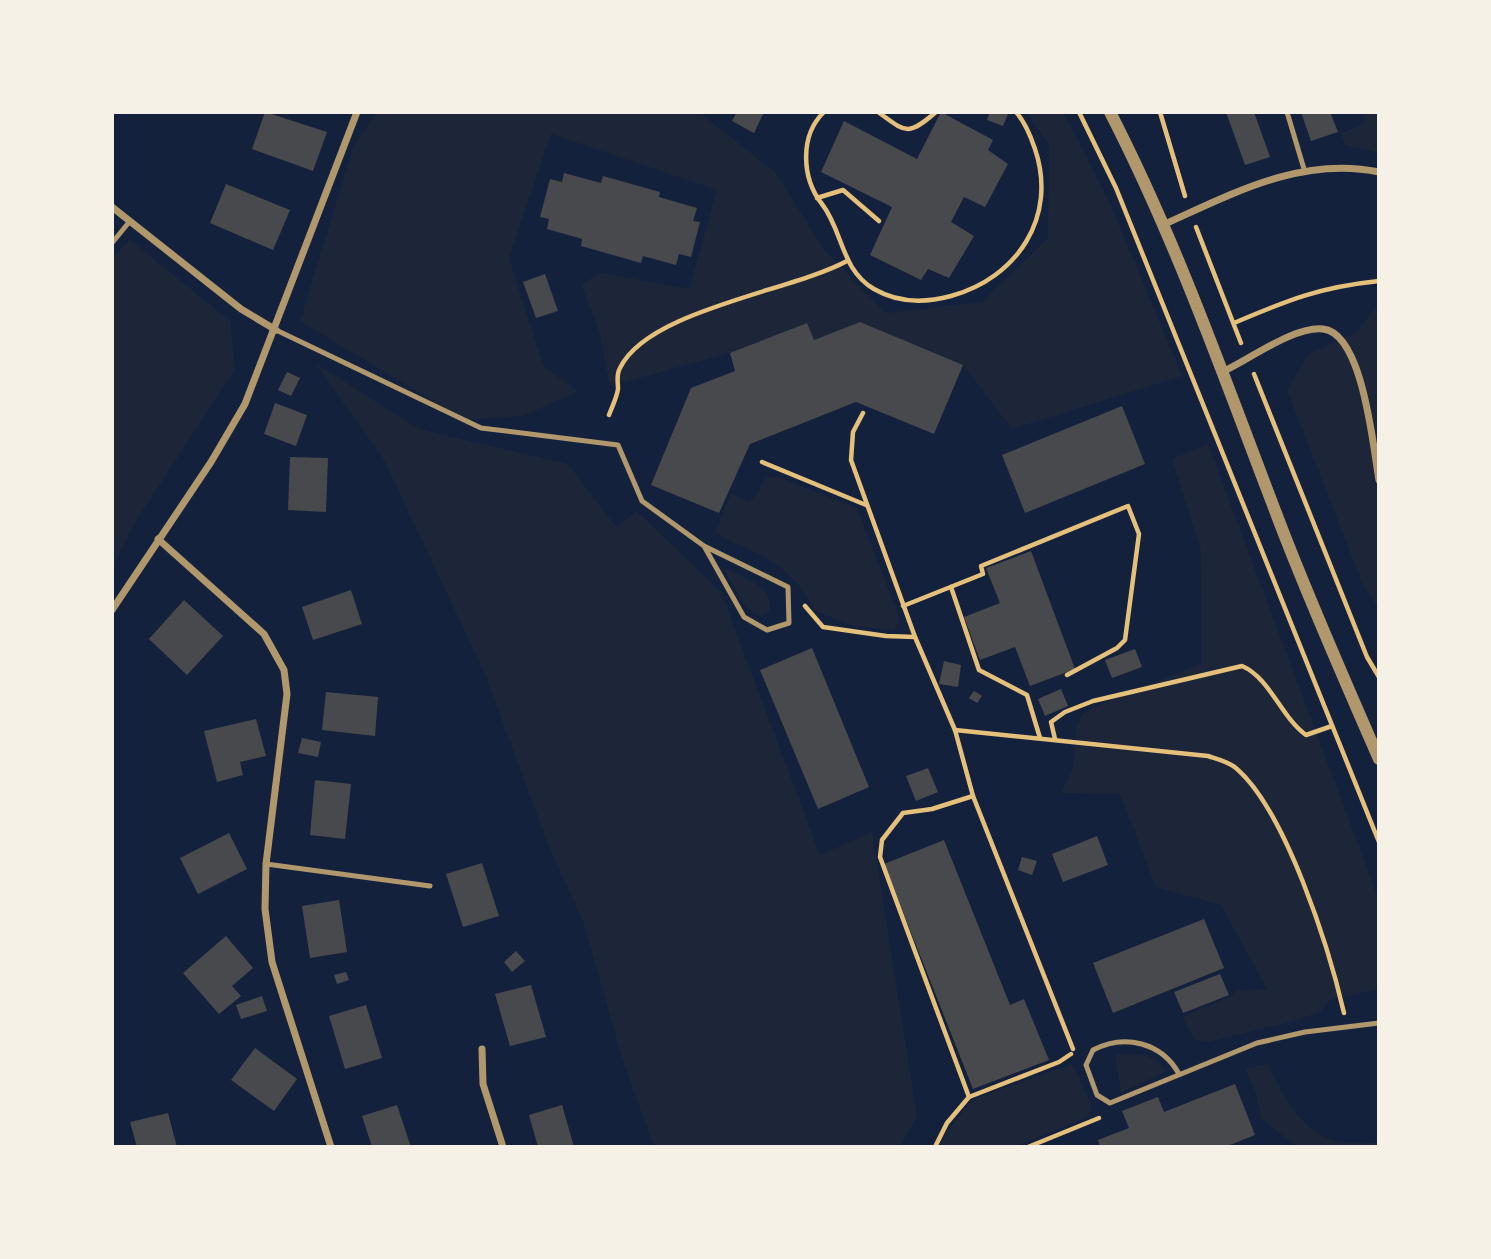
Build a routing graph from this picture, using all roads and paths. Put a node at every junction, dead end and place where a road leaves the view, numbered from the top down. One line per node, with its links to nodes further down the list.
1 (357, 112): 22 (street)
2 (824, 112): 12 (path)
3 (878, 112): 4 (path)
4 (936, 112)
5 (1016, 112): 19 (path)
6 (1079, 112): 39 (path)
7 (1110, 112): 17 (street)
8 (1160, 112): 14 (path)
9 (1287, 112): 10 (lane)
10 (1304, 169): 11 (street); 14 (street)
11 (1379, 172)
12 (817, 198): 16 (path); 19 (path)
13 (112, 207): 15 (street)
14 (1191, 212): 17 (street); 21 (path)
15 (130, 221): 18 (lane); 22 (street)
16 (879, 221)
17 (1165, 224): 24 (street)
18 (112, 243)
19 (847, 261): 26 (path)
20 (1379, 281): 21 (path)
21 (1234, 323): 23 (path)
22 (276, 330): 30 (street); 31 (lane)
23 (1248, 360): 24 (street); 28 (street); 38 (path)
24 (1224, 371): 43 (street)
25 (863, 413): 29 (path)
26 (609, 415)
27 (762, 462): 29 (path)
28 (1379, 480)
29 (867, 505): 34 (path)
30 (158, 539): 35 (street); 46 (street)
31 (705, 546): 32 (lane); 32 (lane)
32 (788, 587): 36 (path)
33 (951, 587): 34 (path); 37 (path); 41 (path)
34 (904, 606): 36 (path)
35 (112, 610)
36 (915, 637): 40 (path)
37 (1067, 675)
38 (1379, 677)
39 (1332, 726): 42 (path); 45 (path)
40 (955, 730): 41 (path); 44 (path)
41 (1040, 738): 42 (path)
42 (1055, 739): 49 (path)
43 (1379, 759)
44 (972, 796): 51 (path); 54 (path)
45 (1379, 842)
46 (266, 864): 47 (lane); 56 (street)
47 (430, 886)
48 (1379, 1023): 49 (lane)
49 (1347, 1025): 53 (lane)
50 (482, 1049): 57 (street)
51 (1074, 1051): 52 (path); 54 (path)
52 (1086, 1065): 53 (lane); 55 (lane)
53 (1180, 1074): 55 (lane)
54 (969, 1097): 58 (path)
55 (1110, 1103): 59 (path)
56 (331, 1147)
57 (503, 1147)
58 (935, 1147)
59 (1028, 1147)

